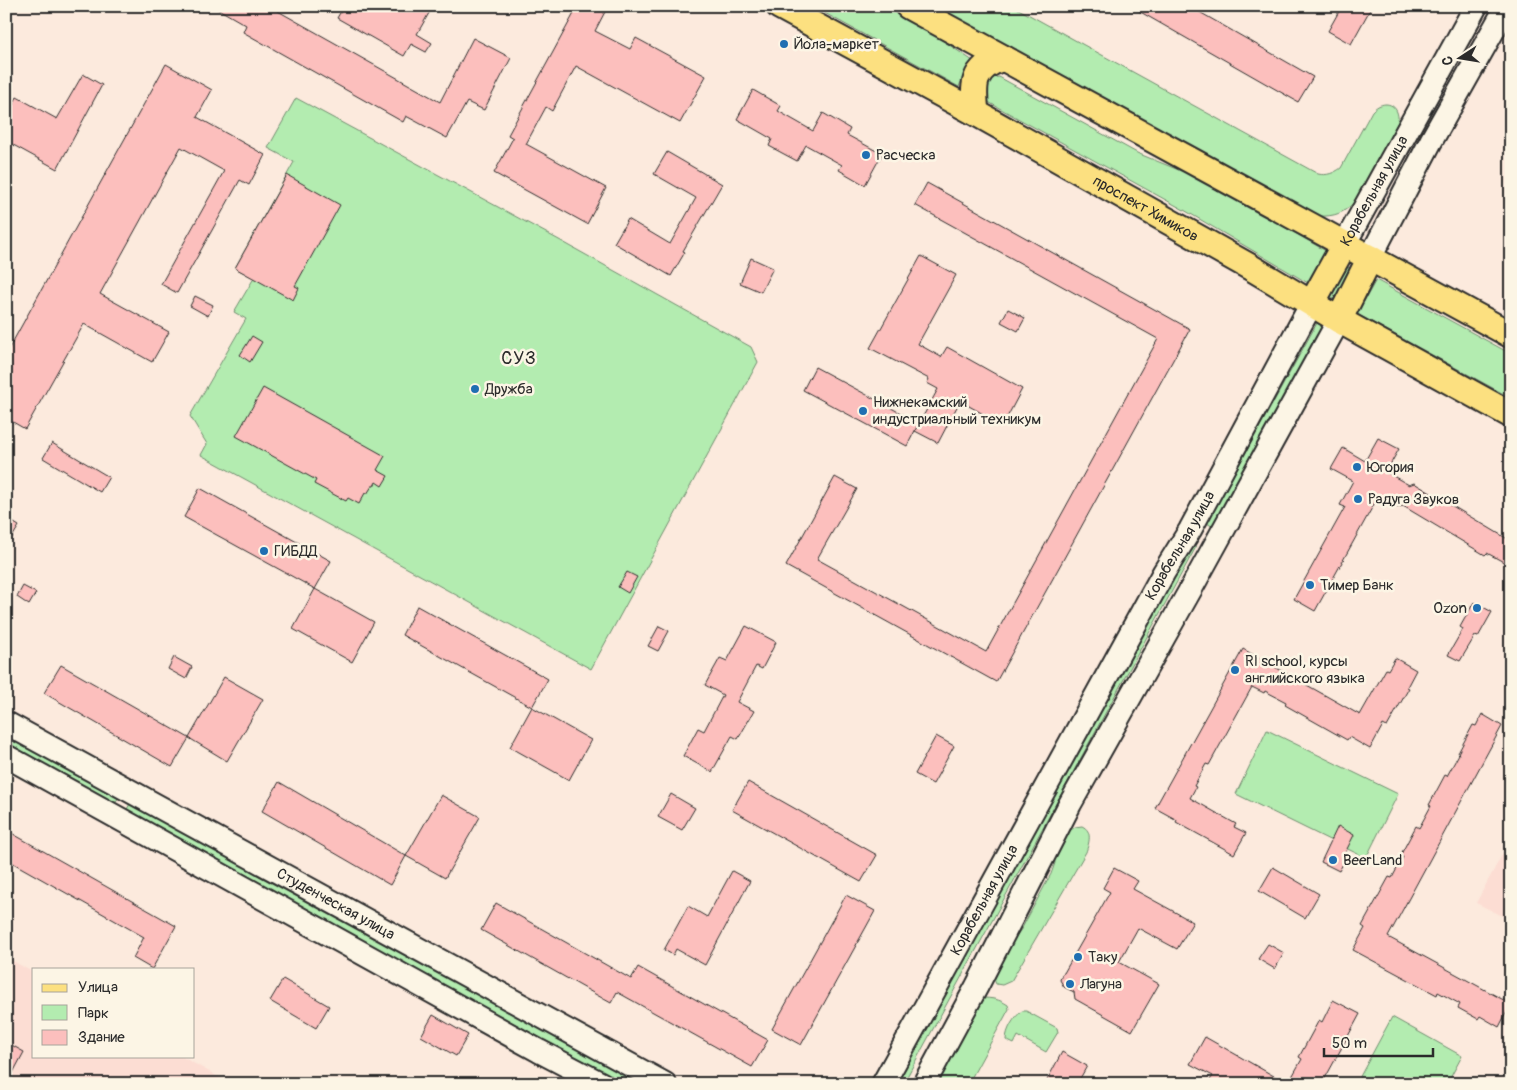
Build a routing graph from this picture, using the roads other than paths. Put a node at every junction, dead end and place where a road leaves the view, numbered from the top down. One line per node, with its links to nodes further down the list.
1 (779, 6): 6 (main road, проспект Химиков)
2 (908, 6): 5 (main road)
3 (1476, 6): 7 (main road, Корабельная улица)
4 (1507, 6): 8 (main road, Корабельная улица)
5 (1003, 58): 6 (main road); 7 (main road)
6 (976, 114): 9 (main road, проспект Химиков)
7 (1344, 245): 8 (main road); 9 (main road, Корабельная улица)
8 (1370, 258): 10 (main road, Корабельная улица); 11 (main road)
9 (1312, 303): 10 (main road, проспект Химиков); 13 (main road, Корабельная улица)
10 (1339, 320): 12 (main road, проспект Химиков); 14 (main road, Корабельная улица)
11 (1511, 335)
12 (1511, 415)
13 (1190, 530): 14 (main road); 21 (main road, Корабельная улица)
14 (1216, 544): 22 (main road, Корабельная улица)
15 (6, 723): 17 (main road, Студенческая улица)
16 (6, 756): 18 (main road, Студенческая улица)
17 (119, 785): 18 (main road); 20 (main road, Студенческая улица)
18 (105, 810): 19 (main road, Студенческая улица)
19 (602, 1084)
20 (665, 1084)
21 (884, 1084)
22 (924, 1084)

